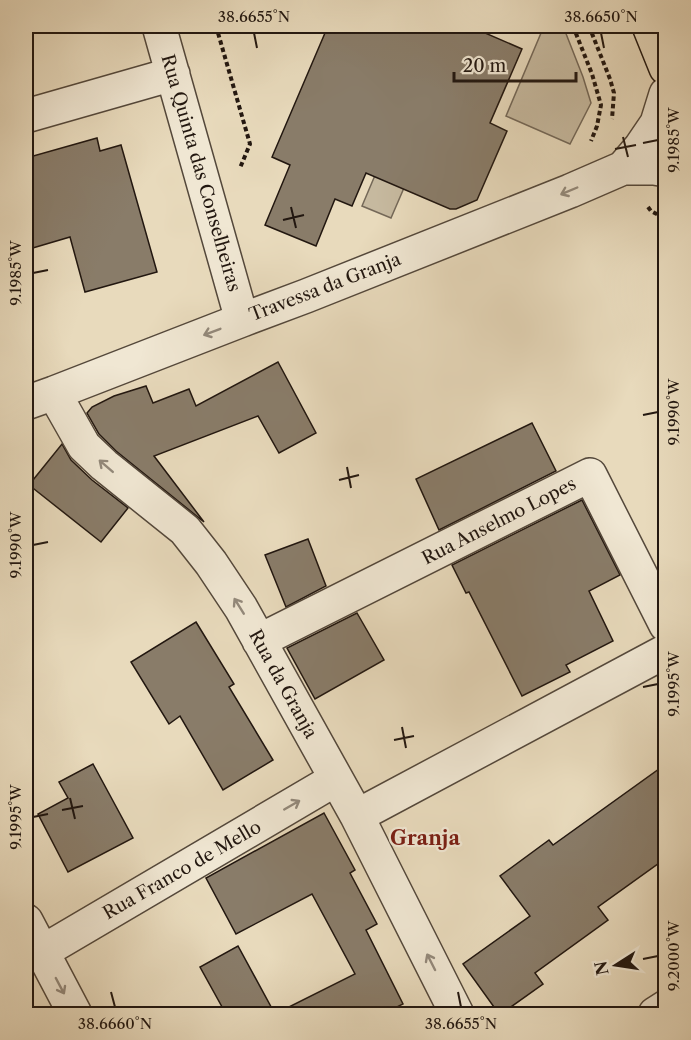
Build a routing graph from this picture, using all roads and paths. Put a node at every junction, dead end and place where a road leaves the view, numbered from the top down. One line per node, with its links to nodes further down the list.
1 (159, 26): 7 (street, Rua Quinta das Conselheiras)
2 (216, 26): 14 (path)
3 (573, 26): 11 (path)
4 (589, 26): 10 (path)
5 (649, 26): 6 (main road)
6 (666, 68)
7 (173, 74): 9 (street); 15 (street, Rua Quinta das Conselheiras)
8 (666, 94): 12 (street, Travessa da Granja)
9 (26, 116)
10 (612, 124)
11 (590, 142)
12 (623, 168): 13 (street, Travessa da Granja); 15 (street, Travessa da Granja, one-way to 15)
13 (666, 170)
14 (238, 171)
15 (242, 320): 16 (street, Travessa da Granja, one-way to 16)
16 (40, 398): 18 (street, Rua da Granja, one-way to 16)
17 (666, 625): 18 (street, Rua Anselmo Lopes)
18 (259, 641): 20 (street, Rua da Granja)
19 (666, 651): 21 (street)
20 (336, 779): 21 (street, Rua da Granja); 23 (street, Rua Franco de Mello, one-way to 20)
21 (357, 816): 26 (street, Rua da Granja, one-way to 21)
22 (26, 921): 23 (street)
23 (34, 953): 25 (street, one-way to 25)
24 (666, 1007): 27 (street)
25 (75, 1014)
26 (457, 1014)
27 (655, 1014)

